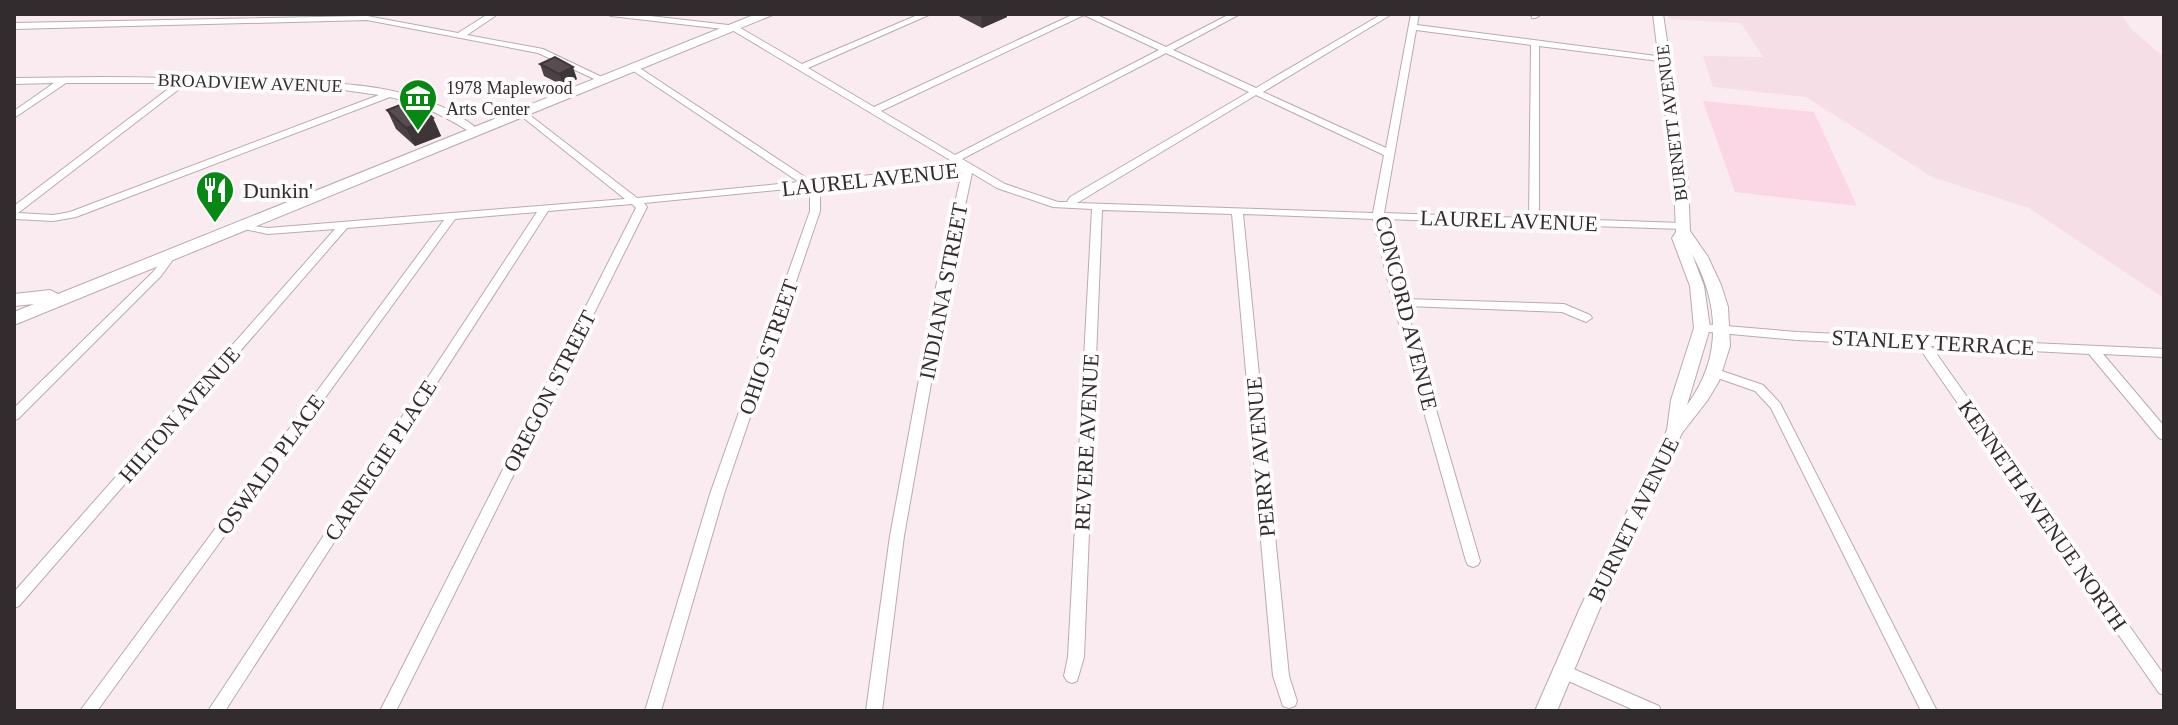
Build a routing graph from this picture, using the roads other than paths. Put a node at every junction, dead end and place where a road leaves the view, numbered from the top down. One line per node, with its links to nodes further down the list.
1 (494, 14): 14 (street)
2 (611, 14): 13 (street)
3 (768, 14): 13 (main road)
4 (927, 14): 18 (street)
5 (1081, 14): 26 (street)
6 (1088, 14): 16 (street)
7 (1236, 14): 16 (street)
8 (1388, 14): 24 (street)
9 (1415, 14): 12 (street, CONCORD AVENUE)
10 (1654, 15): 17 (street, BURNETT AVENUE)
11 (14, 26): 14 (street)
12 (1414, 27): 15 (street); 30 (street, CONCORD AVENUE)
13 (734, 28): 18 (street); 19 (main road)
14 (461, 35): 22 (street)
15 (1535, 45): 17 (street); 42 (street)
16 (1167, 50): 24 (street); 31 (street)
17 (1664, 60): 45 (street, BURNETT AVENUE)
18 (803, 67): 26 (street)
19 (635, 68): 22 (main road); 33 (street)
20 (65, 80): 21 (street, BROADVIEW AVENUE); 23 (street, BROADVIEW AVENUE); 28 (street)
21 (186, 80): 25 (street, BROADVIEW AVENUE); 39 (street)
22 (604, 80): 27 (main road)
23 (14, 81)
24 (1256, 92): 30 (street); 35 (street)
25 (389, 94): 29 (street, BROADVIEW AVENUE); 39 (street)
26 (875, 110): 31 (street)
27 (523, 113): 29 (main road); 34 (street)
28 (14, 115)
29 (476, 132): 44 (main road)
30 (1388, 153): 40 (street, CONCORD AVENUE)
31 (955, 159): 32 (street)
32 (968, 168): 33 (street, LAUREL AVENUE); 35 (street, LAUREL AVENUE); 71 (street, INDIANA STREET)
33 (811, 185): 34 (street, LAUREL AVENUE); 70 (street, OHIO STREET)
34 (637, 201): 37 (street, LAUREL AVENUE); 69 (street, OREGON STREET)
35 (1070, 206): 36 (street, LAUREL AVENUE)
36 (1097, 208): 38 (street, LAUREL AVENUE); 64 (street, REVERE AVENUE)
37 (544, 209): 41 (street, LAUREL AVENUE); 68 (street, CARNEGIE PLACE)
38 (1237, 211): 40 (street, LAUREL AVENUE); 66 (street, PERRY AVENUE)
39 (14, 213)
40 (1378, 216): 42 (street, LAUREL AVENUE); 49 (street, CONCORD AVENUE)
41 (451, 217): 43 (street, LAUREL AVENUE); 67 (street, OSWALD PLACE)
42 (1534, 220): 45 (street, LAUREL AVENUE)
43 (344, 225): 44 (street, LAUREL AVENUE); 62 (street, HILTON AVENUE)
44 (243, 226): 46 (main road)
45 (1683, 229): 52 (street, BURNETT AVENUE); 53 (street, BURNETT AVENUE)
46 (172, 254): 47 (main road); 58 (street)
47 (83, 290): 48 (main road); 51 (main road)
48 (14, 300)
49 (1399, 302): 50 (street); 61 (street, CONCORD AVENUE)
50 (1586, 318)
51 (14, 319)
52 (1702, 328): 53 (street, STANLEY TERRACE); 59 (street, BURNETT AVENUE)
53 (1724, 331): 54 (street, STANLEY TERRACE); 57 (street, BURNET AVENUE)
54 (1921, 341): 55 (street, STANLEY TERRACE); 65 (street, KENNETH AVENUE NORTH)
55 (2092, 349): 56 (street, STANLEY TERRACE); 60 (street)
56 (2164, 353)
57 (1716, 373): 59 (street, BURNET AVENUE); 74 (street)
58 (14, 416)
59 (1675, 430): 63 (street, BURNET AVENUE)
60 (2164, 435)
61 (1473, 561)
62 (14, 602)
63 (1562, 671): 72 (street, BURNET AVENUE); 73 (street)
64 (1072, 676)
65 (2164, 688)
66 (1289, 701)
67 (88, 711)
68 (216, 711)
69 (388, 711)
70 (653, 711)
71 (874, 711)
72 (1546, 711)
73 (1653, 711)
74 (1929, 711)

